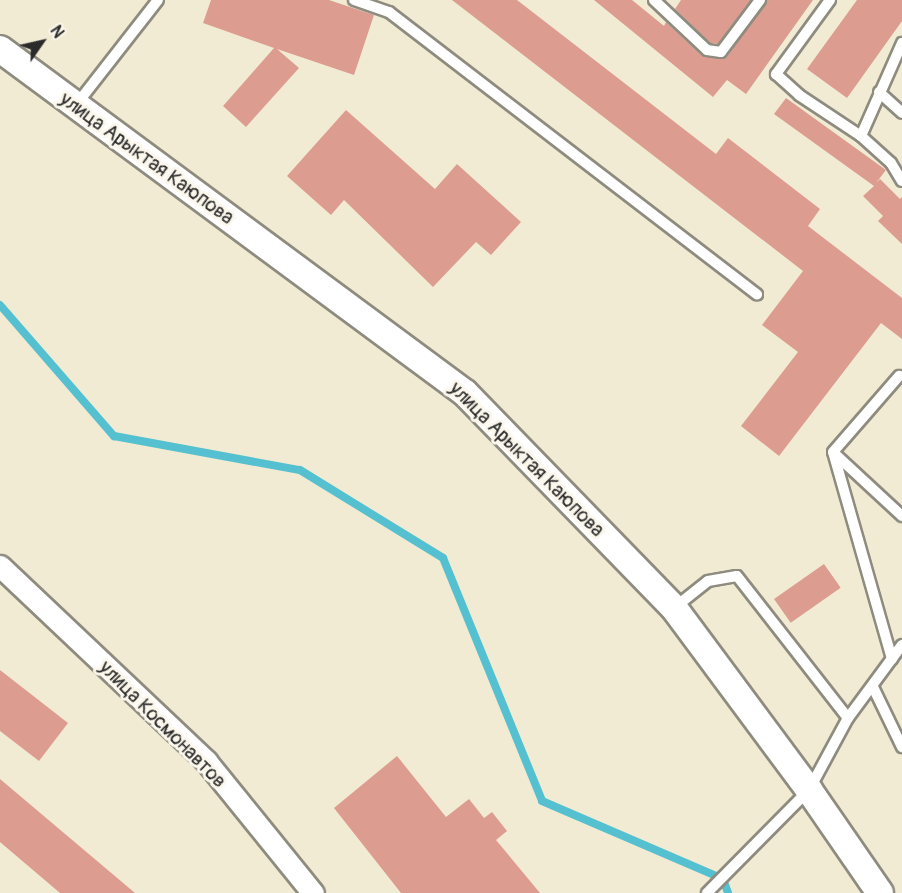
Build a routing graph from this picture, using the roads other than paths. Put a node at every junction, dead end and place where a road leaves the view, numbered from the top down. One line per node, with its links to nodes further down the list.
1 (158, 0): 9 (lane)
2 (354, 0): 13 (lane)
3 (654, 0): 4 (lane)
4 (760, 0)
5 (830, 0): 11 (lane)
6 (902, 43): 8 (lane)
7 (0, 49): 9 (street, улица Арыктая Каюпова)
8 (879, 92): 10 (lane); 11 (lane)
9 (76, 105): 18 (street, улица Арыктая Каюпова)
10 (902, 113)
11 (861, 136): 12 (lane)
12 (902, 181)
13 (757, 294)
14 (899, 376): 15 (lane)
15 (833, 452): 16 (lane); 20 (lane)
16 (902, 516)
17 (0, 566): 25 (street, улица Космонавтов)
18 (674, 608): 22 (lane); 24 (street, улица Арыктая Каюпова)
19 (902, 645): 20 (lane)
20 (892, 658): 21 (lane)
21 (873, 687): 22 (lane); 23 (lane)
22 (848, 718): 24 (lane)
23 (902, 747)
24 (809, 790): 26 (lane); 27 (street, улица Арыктая Каюпова)
25 (313, 893)
26 (708, 893)
27 (880, 893)

